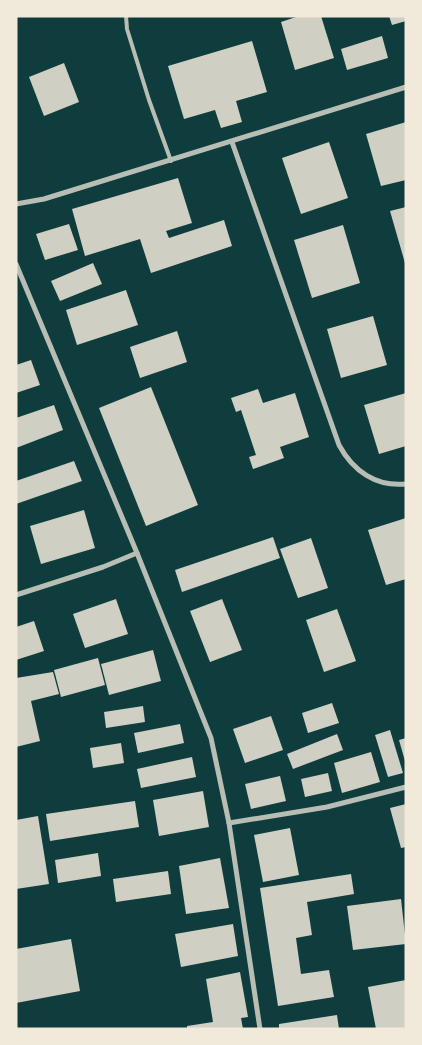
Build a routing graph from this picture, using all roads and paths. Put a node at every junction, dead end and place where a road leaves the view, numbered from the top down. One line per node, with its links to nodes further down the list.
1 (126, 16): 4 (lane)
2 (406, 87): 3 (street)
3 (232, 142): 4 (street); 7 (street)
4 (171, 161): 5 (street)
5 (16, 204)
6 (16, 264): 8 (street)
7 (406, 484)
8 (137, 553): 9 (street); 11 (street)
9 (16, 595)
10 (406, 787): 11 (street)
11 (229, 823): 12 (street)
12 (260, 1029)

